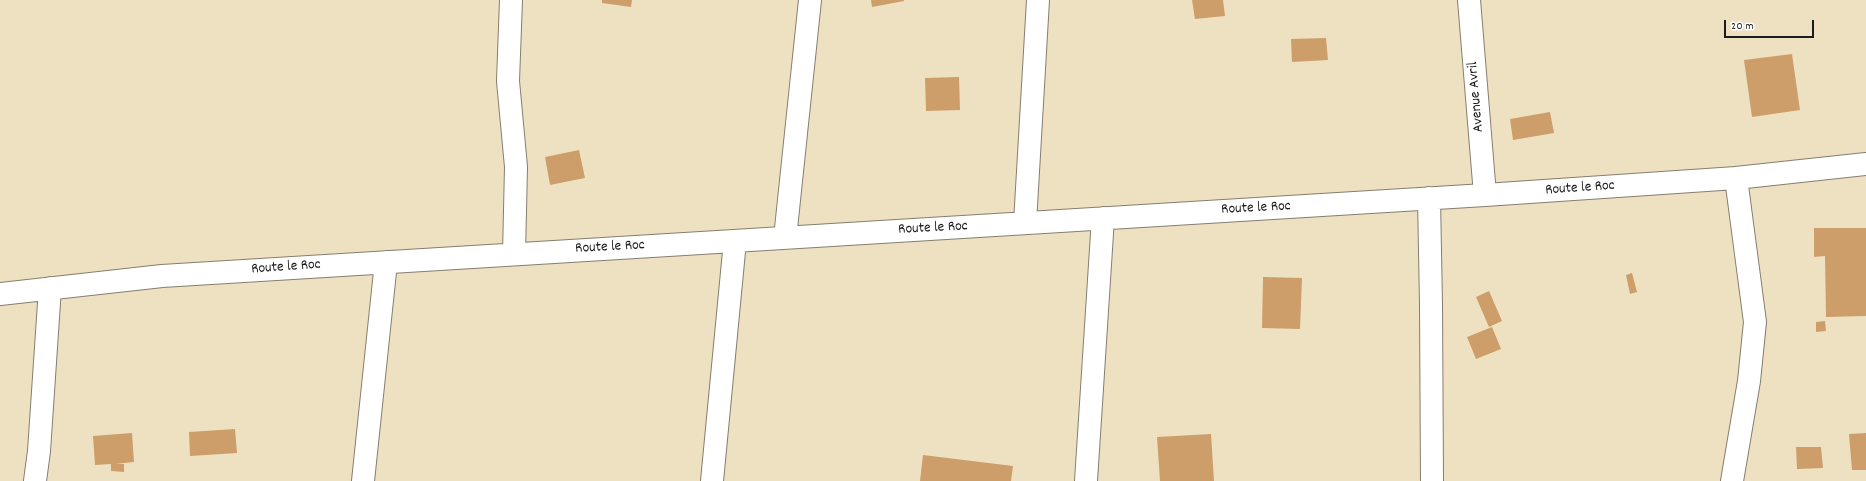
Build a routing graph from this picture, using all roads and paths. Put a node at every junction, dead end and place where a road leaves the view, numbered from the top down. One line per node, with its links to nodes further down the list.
1 (511, 0): 13 (street)
2 (810, 0): 11 (street)
3 (1038, 0): 10 (street)
4 (1469, 0): 7 (street, Avenue Avril)
5 (1866, 164): 6 (street, Route le Roc)
6 (1736, 178): 7 (street, Route le Roc); 22 (street)
7 (1485, 195): 8 (street, Route le Roc)
8 (1429, 198): 9 (street, Route le Roc); 21 (street)
9 (1103, 218): 10 (street, Route le Roc); 20 (street)
10 (1025, 223): 11 (street, Route le Roc)
11 (785, 238): 12 (street, Route le Roc)
12 (735, 241): 13 (street, Route le Roc); 19 (street)
13 (514, 254): 14 (street, Route le Roc)
14 (386, 262): 15 (street, Route le Roc); 18 (street)
15 (50, 288): 16 (street, Route le Roc); 17 (street)
16 (0, 294)
17 (35, 481)
18 (363, 481)
19 (712, 481)
20 (1086, 481)
21 (1432, 481)
22 (1732, 481)

